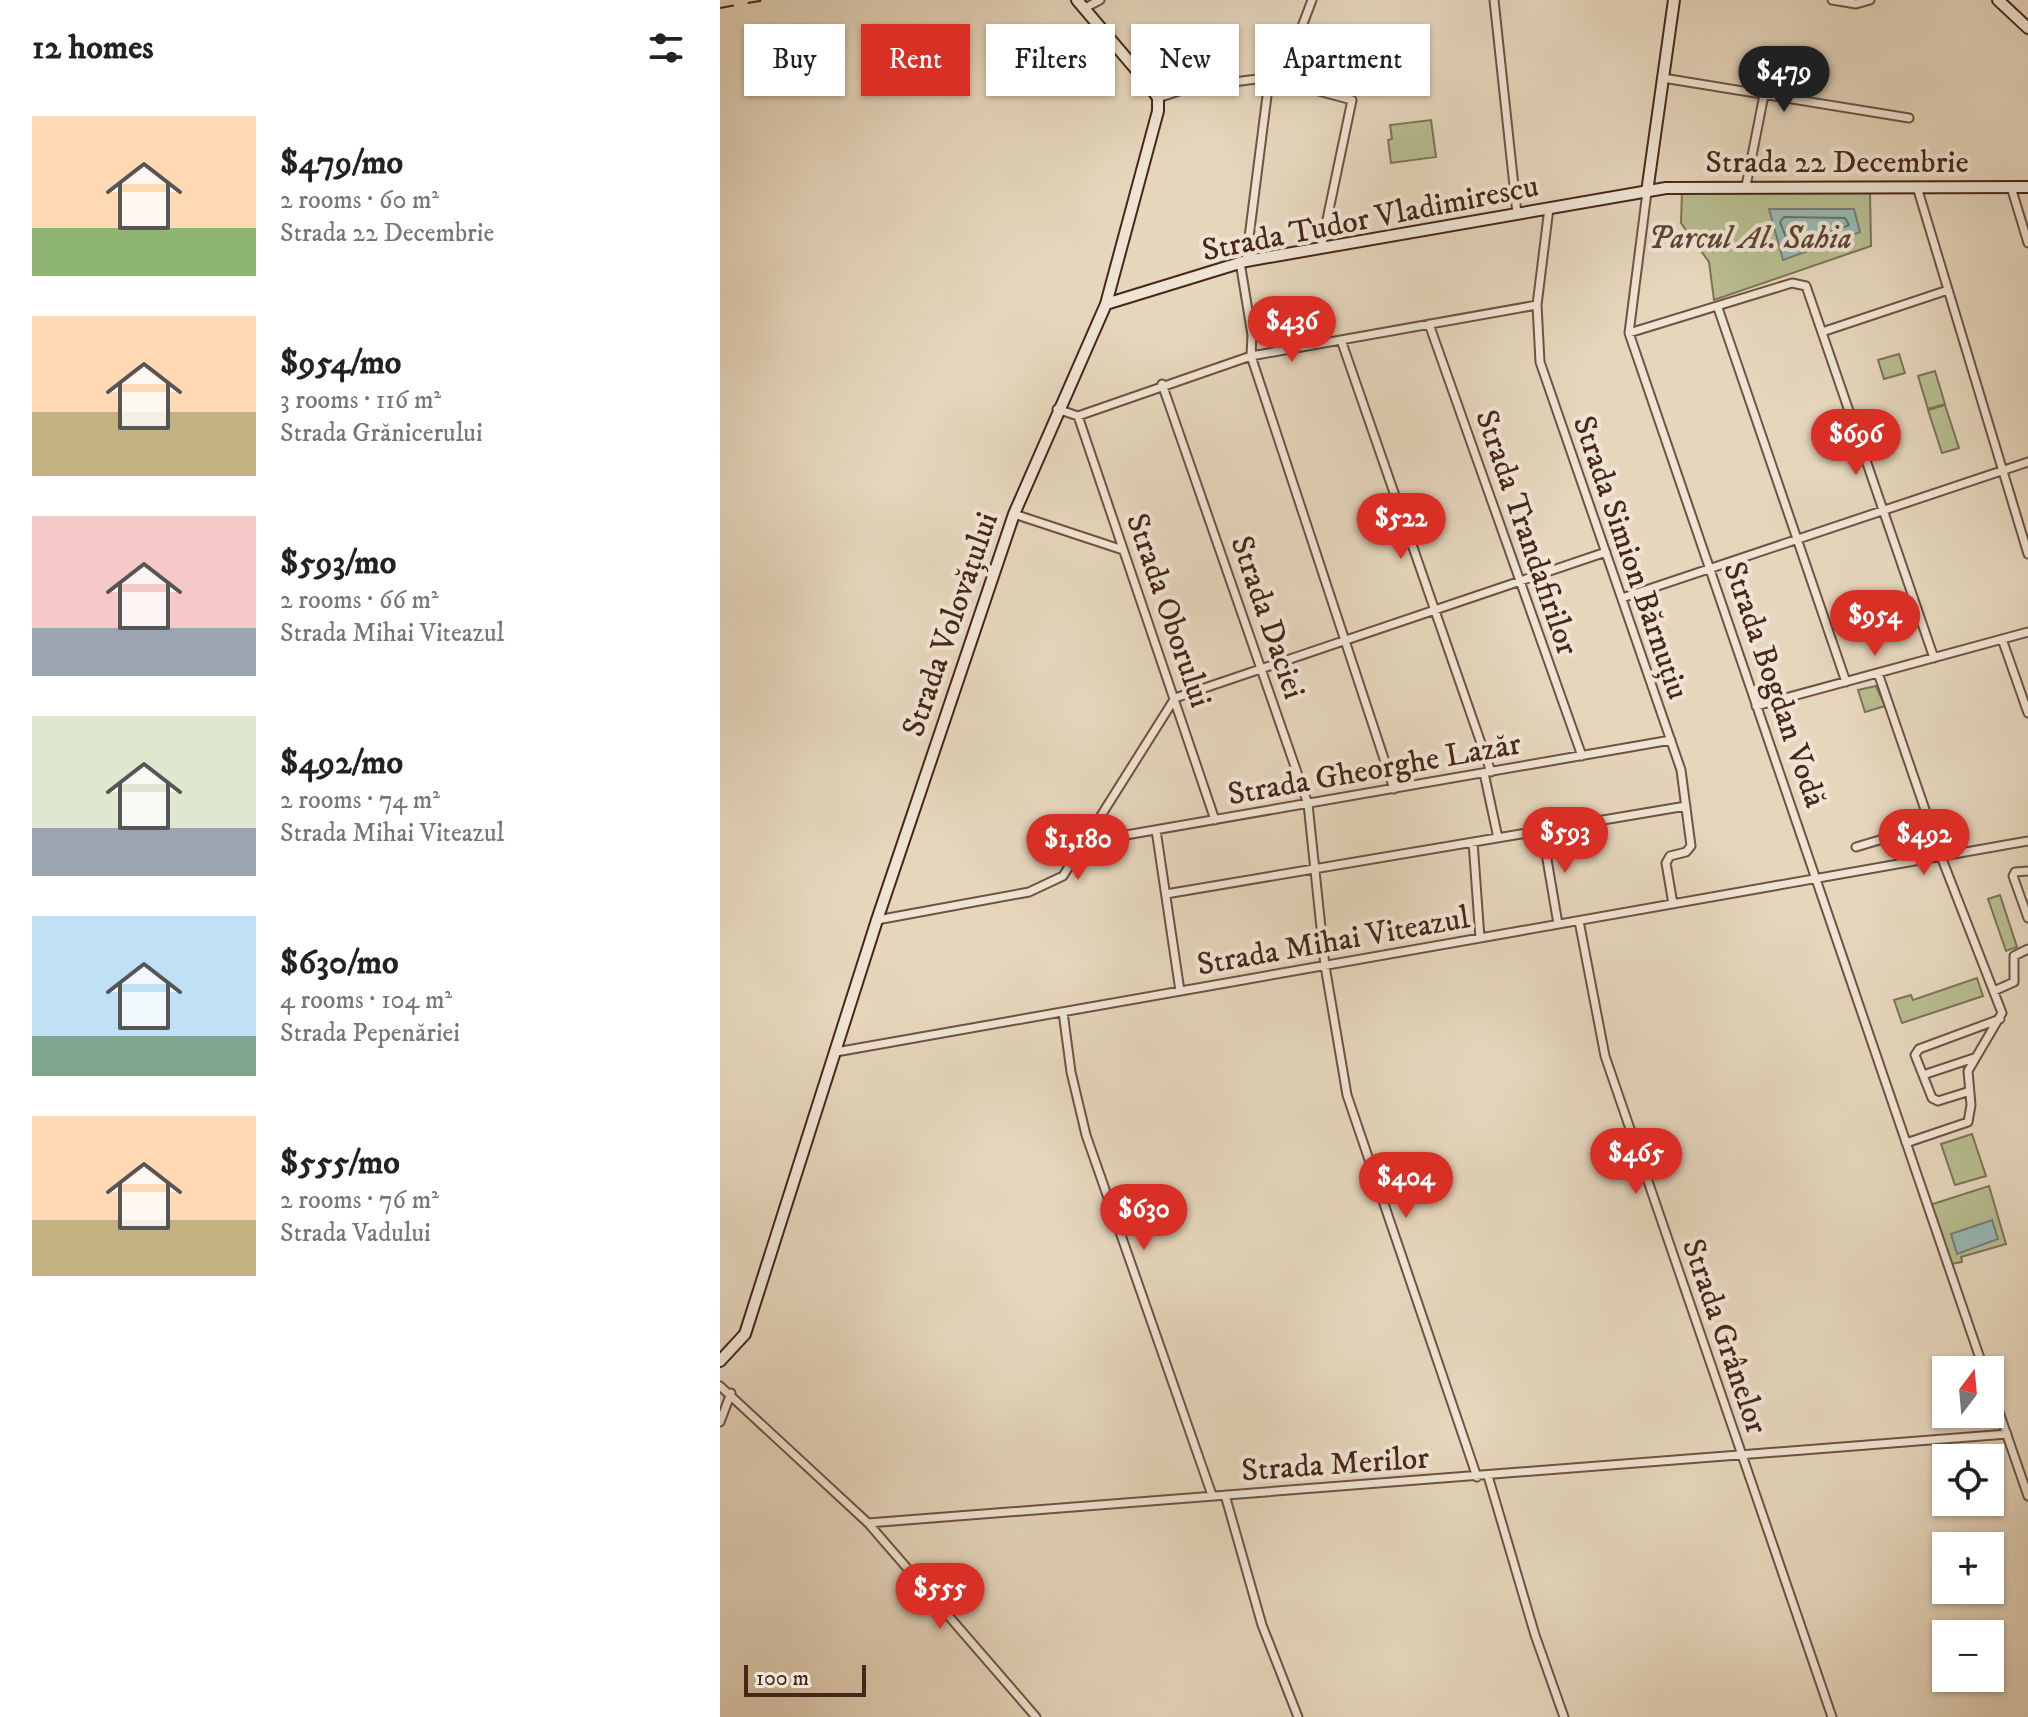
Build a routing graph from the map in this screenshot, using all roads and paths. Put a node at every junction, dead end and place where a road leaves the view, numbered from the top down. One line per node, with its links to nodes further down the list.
1 (1100, 0): 8 (street)
2 (1312, 0): 9 (street)
3 (1494, 0): 24 (street)
4 (1674, 0): 11 (main road, Strada Bogdan Vodă)
5 (1832, 0): 6 (street)
6 (1870, 0)
7 (2003, 2): 10 (main road)
8 (1081, 4): 16 (main road)
9 (1303, 24)
10 (2028, 28)
11 (1663, 78): 13 (street); 22 (main road, Strada Bogdan Vodă)
12 (1255, 81): 16 (street)
13 (1764, 95): 17 (street); 18 (street)
14 (1267, 96): 27 (street)
15 (1337, 96): 26 (street)
16 (1158, 98): 29 (main road, Strada Volovățului)
17 (1909, 118)
18 (1746, 186): 19 (main road, Strada 22 Decembrie); 22 (main road, Strada 22 Decembrie)
19 (1917, 187): 20 (main road, Strada 22 Decembrie); 28 (street)
20 (2011, 187): 21 (main road, Strada 22 Decembrie); 25 (street)
21 (2028, 187)
22 (1647, 192): 23 (main road, Strada Tudor Vladimirescu); 34 (street, Strada Bogdan Vodă)
23 (1549, 208): 24 (main road, Strada Tudor Vladimirescu); 30 (street, Strada Simion Bărnuțiu)
24 (1517, 214): 26 (main road, Strada Tudor Vladimirescu)
25 (2028, 243)
26 (1321, 248): 27 (main road, Strada Tudor Vladimirescu)
27 (1243, 262): 29 (main road, Strada Tudor Vladimirescu); 36 (street)
28 (1948, 290): 33 (street); 41 (street)
29 (1106, 304): 38 (main road, Strada Volovățului)
30 (1537, 305): 32 (street); 46 (street, Strada Simion Bărnuțiu)
31 (1718, 308): 33 (street); 34 (street); 44 (street)
32 (1429, 324): 35 (street); 49 (street, Strada Trandafirilor)
33 (1822, 332): 42 (street)
34 (1629, 333): 48 (street, Strada Bogdan Vodă)
35 (1341, 340): 36 (street); 51 (street)
36 (1251, 356): 37 (street); 54 (street)
37 (1162, 384): 39 (street); 56 (street, Strada Daciei)
38 (1057, 409): 39 (street); 43 (main road, Strada Volovățului)
39 (1078, 416): 45 (street, Strada Oborului)
40 (2028, 462): 41 (street)
41 (2002, 471): 42 (street); 47 (street)
42 (1883, 511): 44 (street); 55 (street)
43 (1014, 514): 45 (street); 84 (main road, Strada Volovățului)
44 (1797, 540): 48 (street); 58 (street)
45 (1123, 550): 59 (street, Strada Oborului)
46 (1606, 552): 49 (street); 50 (street, Strada Simion Bărnuțiu)
47 (2028, 554)
48 (1709, 569): 50 (street); 60 (street, Strada Bogdan Vodă)
49 (1520, 581): 51 (street); 63 (street, Strada Trandafirilor)
50 (1622, 598): 62 (street, Strada Simion Bărnuțiu)
51 (1435, 610): 54 (street); 64 (street)
52 (2028, 632): 53 (street)
53 (2002, 639): 55 (street); 61 (street)
54 (1344, 641): 56 (street); 65 (street)
55 (1934, 658): 57 (street)
56 (1261, 669): 59 (street); 66 (street, Strada Daciei)
57 (1878, 673): 58 (street); 69 (street)
58 (1846, 682): 60 (street)
59 (1175, 698): 68 (street, Strada Oborului); 74 (street)
60 (1756, 706): 80 (street, Strada Bogdan Vodă)
61 (2028, 713)
62 (1671, 740): 63 (street, Strada Gheorghe Lazăr); 67 (street, Strada Simion Bărnuțiu)
63 (1582, 756): 64 (street, Strada Gheorghe Lazăr)
64 (1488, 772): 65 (street, Strada Gheorghe Lazăr); 72 (street)
65 (1394, 789): 66 (street, Strada Gheorghe Lazăr)
66 (1308, 804): 68 (street, Strada Gheorghe Lazăr); 78 (street, Strada Daciei)
67 (1686, 806): 71 (street); 82 (street, Strada Simion Bărnuțiu)
68 (1215, 820): 70 (street, Strada Gheorghe Lazăr)
69 (1930, 825): 76 (street); 77 (street)
70 (1156, 830): 74 (street, Strada Gheorghe Lazăr); 81 (street)
71 (1542, 830): 72 (street); 86 (street)
72 (1498, 838): 75 (street)
73 (2028, 841): 77 (street, Strada Mihai Viteazul)
74 (1086, 842): 84 (street)
75 (1473, 842): 78 (street); 87 (street)
76 (1856, 847)
77 (1942, 859): 80 (street, Strada Mihai Viteazul); 91 (street)
78 (1313, 869): 81 (street); 89 (street, Strada Daciei)
79 (2028, 871): 83 (street)
80 (1815, 879): 82 (street, Strada Mihai Viteazul); 98 (street, Strada Bogdan Vodă)
81 (1166, 894): 90 (street)
82 (1673, 904): 85 (street, Strada Mihai Viteazul)
83 (2028, 918)
84 (877, 920): 94 (main road, Strada Volovățului)
85 (1579, 921): 86 (street, Strada Mihai Viteazul); 106 (street, Strada Grânelor)
86 (1558, 924): 87 (street, Strada Mihai Viteazul)
87 (1480, 938): 89 (street, Strada Mihai Viteazul)
88 (2028, 949): 91 (street)
89 (1325, 966): 90 (street, Strada Mihai Viteazul); 108 (street, Strada Daciei)
90 (1180, 991): 92 (street, Strada Mihai Viteazul)
91 (1994, 991): 93 (street)
92 (1063, 1012): 94 (street, Strada Mihai Viteazul); 109 (street)
93 (2000, 1019): 95 (street); 96 (street)
94 (836, 1052): 100 (main road, Strada Volovățului)
95 (1974, 1058): 96 (street); 97 (street)
96 (1923, 1075): 97 (street)
97 (1967, 1092): 98 (street)
98 (1906, 1143): 99 (street, Strada Bogdan Vodă)
99 (1979, 1356)
100 (720, 1361)
101 (720, 1386): 102 (street)
102 (731, 1393): 103 (street); 112 (street)
103 (720, 1422)
104 (2004, 1426): 105 (street)
105 (2007, 1434): 106 (street, Strada Merilor); 111 (street)
106 (1742, 1457): 107 (street, Strada Merilor); 116 (street, Strada Grânelor)
107 (1488, 1476): 108 (street, Strada Merilor); 115 (street)
108 (1477, 1477): 110 (street, Strada Merilor)
109 (1212, 1495): 110 (street, Strada Merilor); 112 (street, Strada Merilor)
110 (1225, 1495): 114 (street)
111 (2028, 1496)
112 (868, 1523): 113 (street)
113 (1036, 1717)
114 (1298, 1717)
115 (1564, 1717)
116 (1832, 1717)

